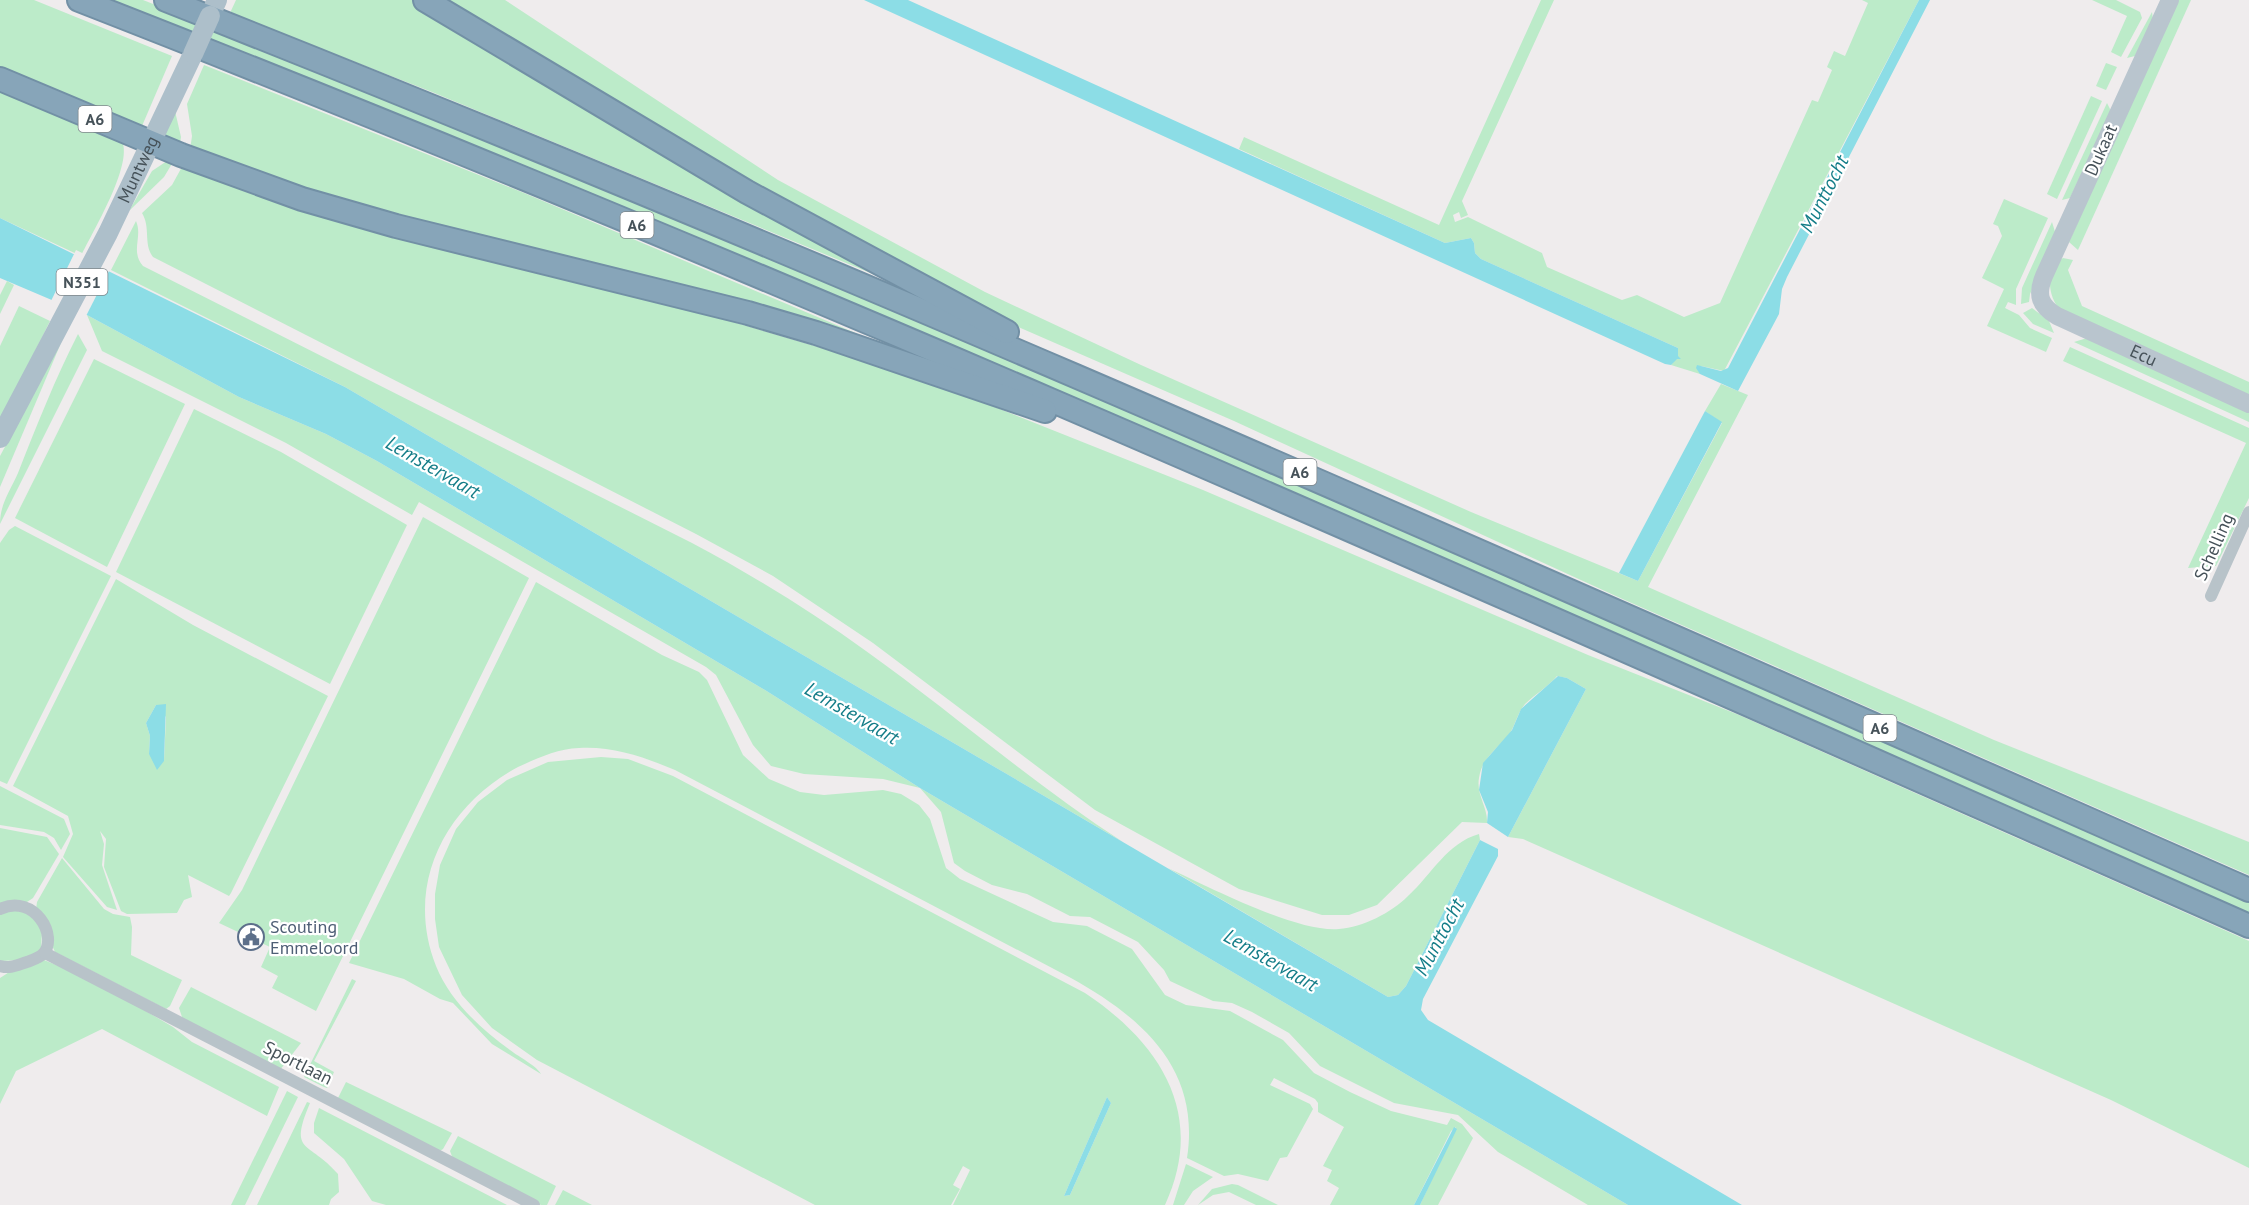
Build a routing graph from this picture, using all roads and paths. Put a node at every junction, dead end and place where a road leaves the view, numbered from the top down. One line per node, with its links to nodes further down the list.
1 (79, 0): 14 (highway, A6)
2 (166, 0): 11 (highway, A6)
3 (204, 0): 7 (main road, Muntweg / N351)
4 (218, 0): 7 (main road, Muntweg / N351, bridge)
5 (425, 0): 11 (highway, A6)
6 (2170, 0): 10 (street, Dukaat)
7 (176, 76): 9 (main road, Muntweg / N351)
8 (0, 79): 9 (highway, A6)
9 (146, 141): 13 (main road, Muntweg / N351); 14 (highway, A6)
10 (2040, 301): 12 (street, Ecu)
11 (1088, 380): 17 (highway, A6)
12 (2249, 404)
13 (0, 438)
14 (1192, 460): 19 (highway, A6)
15 (2249, 512): 16 (street, Schelling)
16 (2211, 596)
17 (2249, 890)
18 (0, 909): 20 (street)
19 (2249, 926)
20 (45, 953): 21 (street); 22 (street, Sportlaan)
21 (0, 966)
22 (534, 1205)

